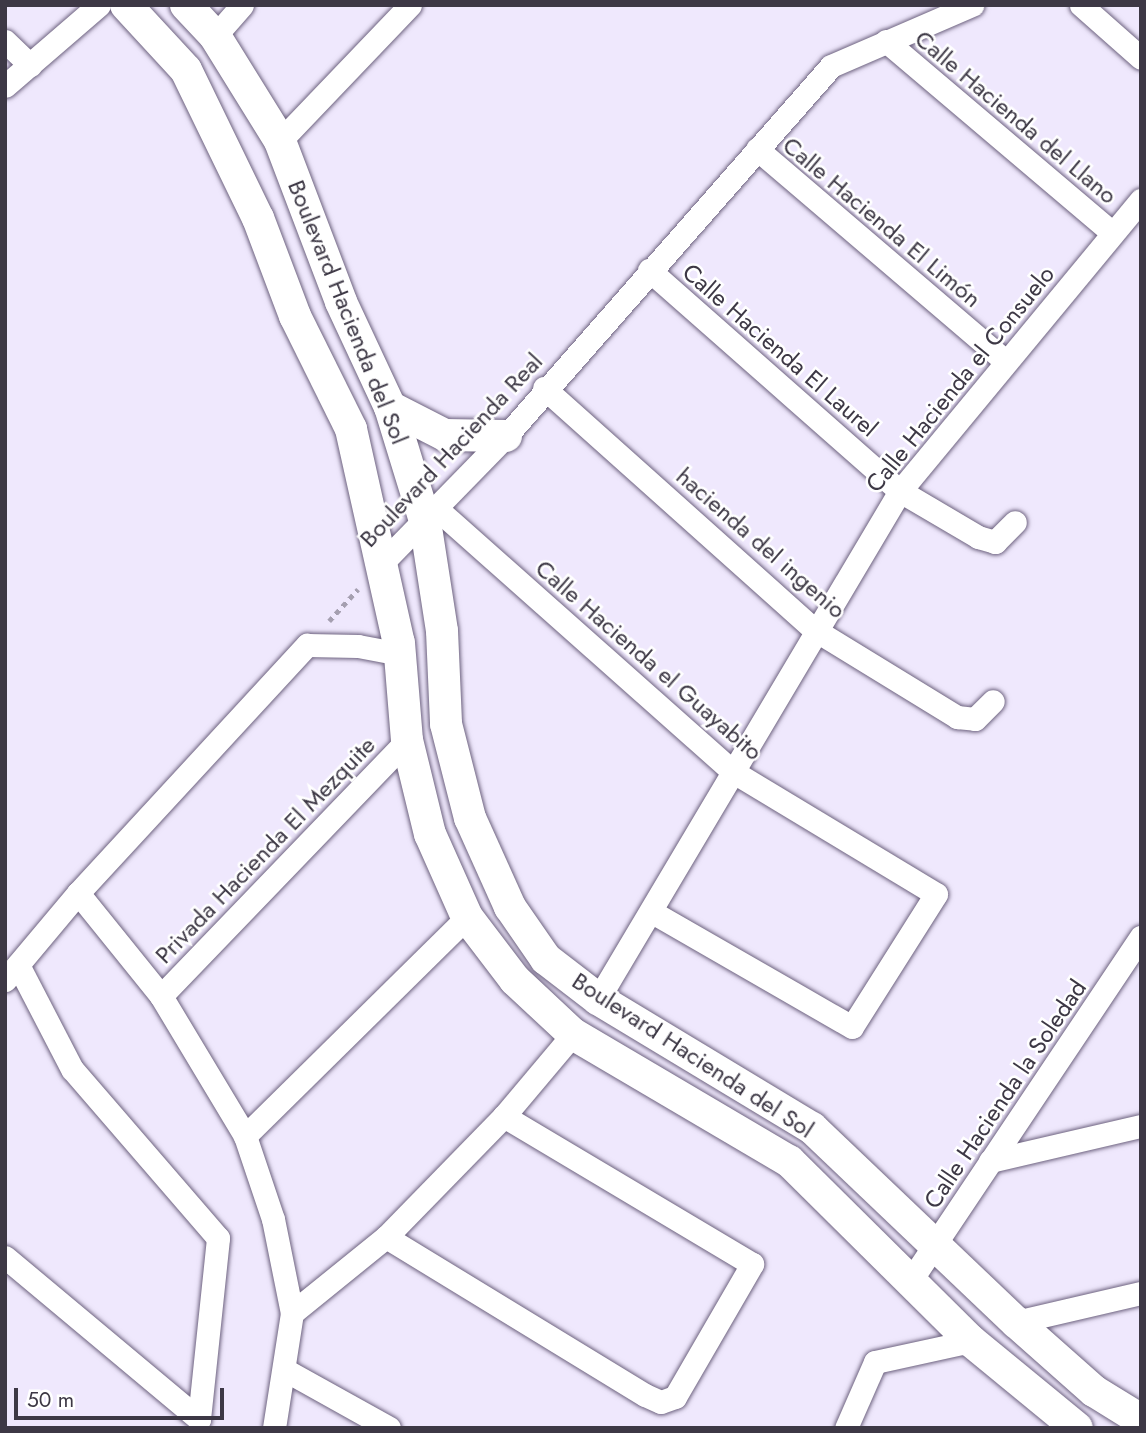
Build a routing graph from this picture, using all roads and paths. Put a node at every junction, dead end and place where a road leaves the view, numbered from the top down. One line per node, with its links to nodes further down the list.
1 (99, 5): 12 (street)
2 (126, 5): 26 (street, Boulevard Hacienda del Sol)
3 (186, 5): 8 (street, Boulevard Hacienda del Sol)
4 (242, 5): 8 (street)
5 (410, 5): 14 (street)
6 (972, 5): 10 (street, Boulevard Hacienda Real)
7 (1081, 5): 11 (street)
8 (215, 36): 14 (street, Boulevard Hacienda del Sol)
9 (5, 41): 12 (street)
10 (886, 41): 15 (street, Boulevard Hacienda Real); 17 (street, Calle Hacienda del Llano)
11 (1141, 58)
12 (30, 65): 13 (street)
13 (5, 86)
14 (280, 141): 21 (street, Boulevard Hacienda del Sol)
15 (757, 149): 18 (street, Boulevard Hacienda Real); 19 (street, Calle Hacienda El Limón)
16 (1141, 201): 17 (street, Calle Hacienda el Consuelo)
17 (1112, 233): 19 (street, Calle Hacienda el Consuelo)
18 (649, 270): 20 (street, Boulevard Hacienda Real); 23 (street, Calle Hacienda El Laurel)
19 (1005, 361): 23 (street, Calle Hacienda el Consuelo)
20 (544, 388): 22 (street, Boulevard Hacienda Real); 27 (street, hacienda del ingenio)
21 (390, 407): 22 (street); 24 (street, Boulevard Hacienda del Sol)
22 (506, 436): 24 (street, Boulevard Hacienda Real)
23 (900, 491): 25 (street, Calle Hacienda El Laurel); 27 (street, Calle Hacienda el Consuelo)
24 (431, 515): 26 (street, Boulevard Hacienda Real); 32 (street, Calle Hacienda el Guayabito); 40 (street, Boulevard Hacienda del Sol)
25 (1015, 522)
26 (383, 562): 28 (path, Boulevard Hacienda Real); 29 (street, Boulevard Hacienda del Sol)
27 (815, 630): 30 (street, hacienda del ingenio); 32 (street, Calle Hacienda el Consuelo)
28 (307, 645): 29 (street); 33 (street)
29 (400, 654): 31 (street, Boulevard Hacienda del Sol)
30 (993, 701)
31 (407, 740): 35 (street, Boulevard Hacienda del Sol); 39 (street, Privada Hacienda El Mezquite)
32 (732, 771): 34 (street, Calle Hacienda el Consuelo); 34 (street, Calle Hacienda el Guayabito)
33 (78, 893): 38 (street); 39 (street)
34 (652, 912): 40 (street, Calle Hacienda el Consuelo)
35 (467, 917): 41 (street, Boulevard Hacienda del Sol); 44 (street)
36 (1141, 937): 37 (street, Calle Hacienda la Soledad)
37 (1133, 961): 45 (street, Calle Hacienda la Soledad)
38 (12, 973): 48 (street)
39 (161, 996): 44 (street)
40 (598, 999): 47 (street, Boulevard Hacienda del Sol)
41 (573, 1034): 42 (street); 49 (street, Boulevard Hacienda del Sol)
42 (504, 1116): 46 (street); 46 (street)
43 (1141, 1126): 45 (street)
44 (245, 1136): 51 (street)
45 (990, 1161): 47 (street, Calle Hacienda la Soledad)
46 (386, 1237): 51 (street)
47 (935, 1244): 49 (street, Calle Hacienda la Soledad); 52 (street, Boulevard Hacienda del Sol)
48 (5, 1257)
49 (911, 1280): 53 (street, Boulevard Hacienda del Sol)
50 (1141, 1293): 52 (street)
51 (292, 1313): 54 (street)
52 (1016, 1322): 55 (street, Boulevard Hacienda del Sol)
53 (971, 1341): 58 (street); 59 (street, Boulevard Hacienda del Sol)
54 (285, 1370): 56 (street); 57 (street)
55 (1141, 1420)
56 (274, 1428)
57 (389, 1428)
58 (846, 1428)
59 (1077, 1428)

